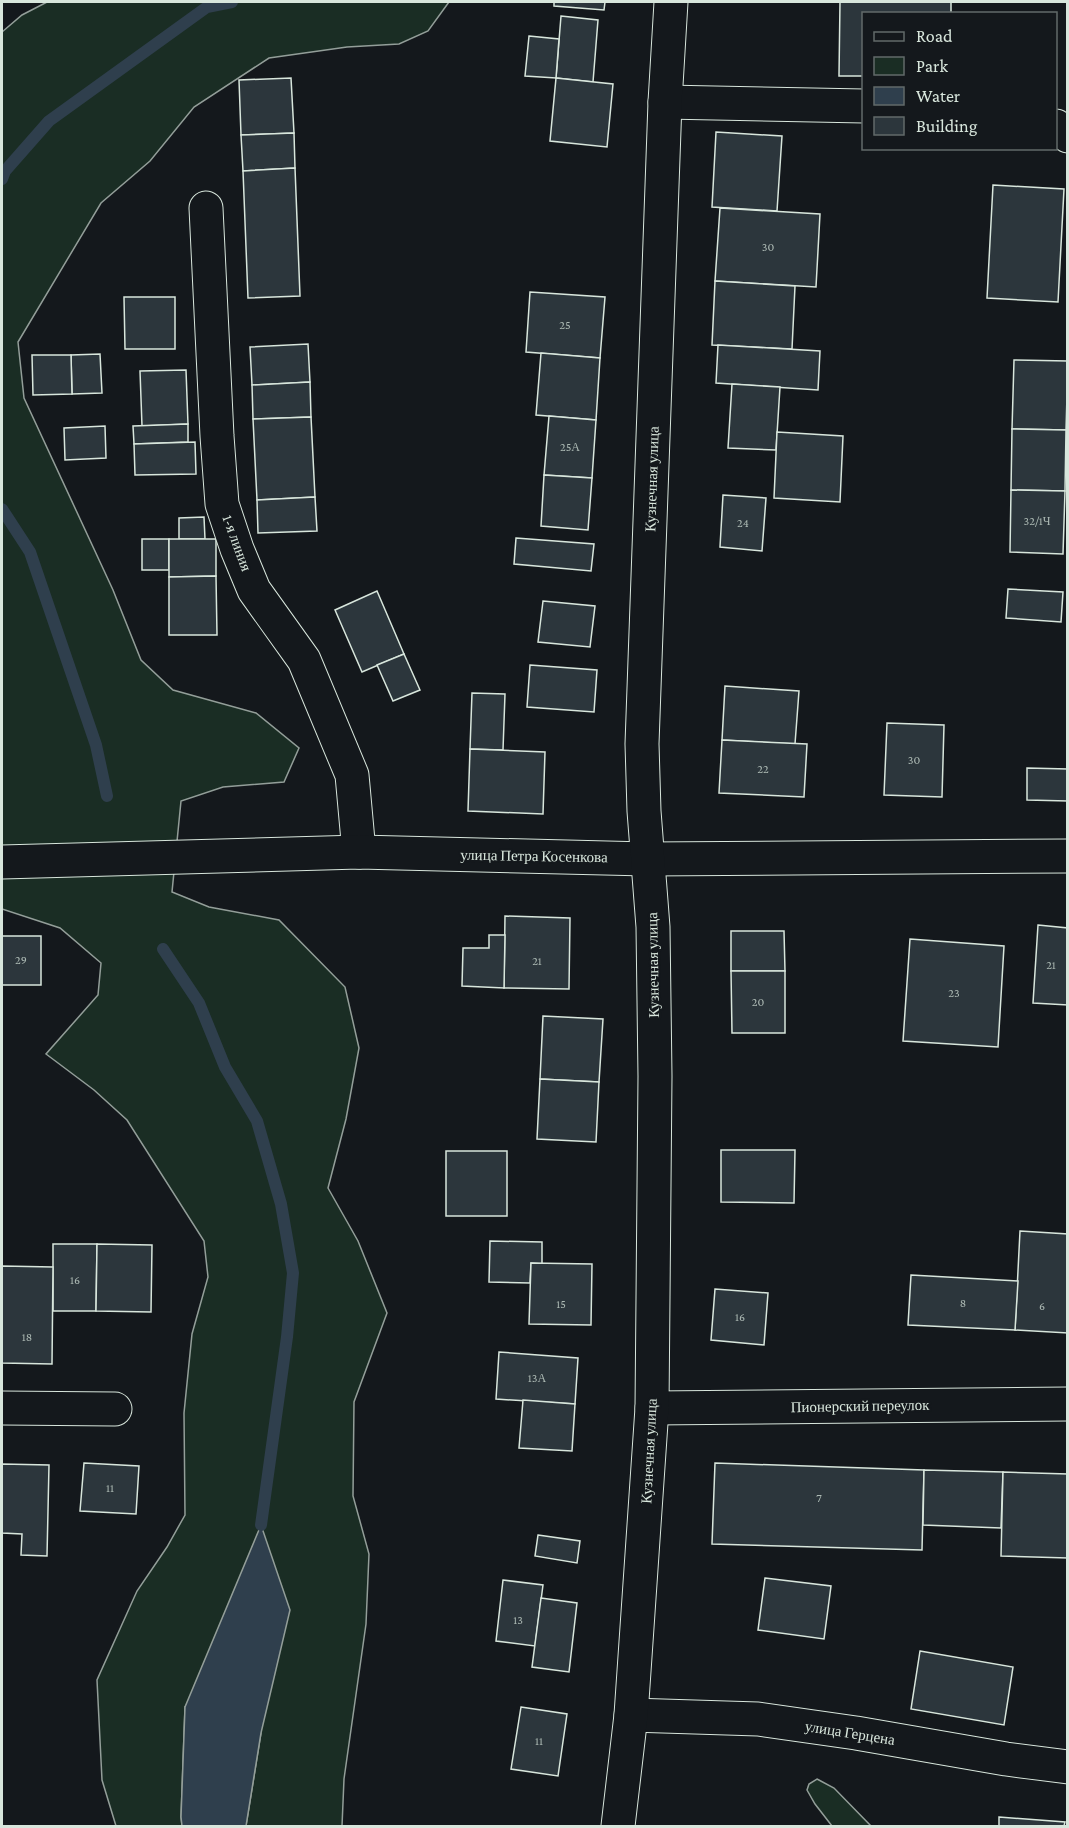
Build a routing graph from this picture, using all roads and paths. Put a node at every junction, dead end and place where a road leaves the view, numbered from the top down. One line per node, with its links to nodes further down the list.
1 (672, 2): 2 (street, Кузнечная улица)
2 (665, 102): 3 (street); 7 (street, Кузнечная улица)
3 (862, 106)
4 (206, 208): 5 (street, 1-я линия)
5 (359, 852): 7 (street, улица Петра Косенкова); 8 (street, улица Петра Косенкова)
6 (1068, 856): 7 (street, улица Петра Косенкова)
7 (647, 859): 11 (street, Кузнечная улица)
8 (2, 862)
9 (1068, 1404): 11 (street, Пионерский переулок)
10 (2, 1408): 12 (street)
11 (652, 1408): 13 (street, Кузнечная улица)
12 (115, 1409)
13 (631, 1715): 14 (street, улица Герцена); 15 (street, Кузнечная улица)
14 (1068, 1767)
15 (618, 1827)

